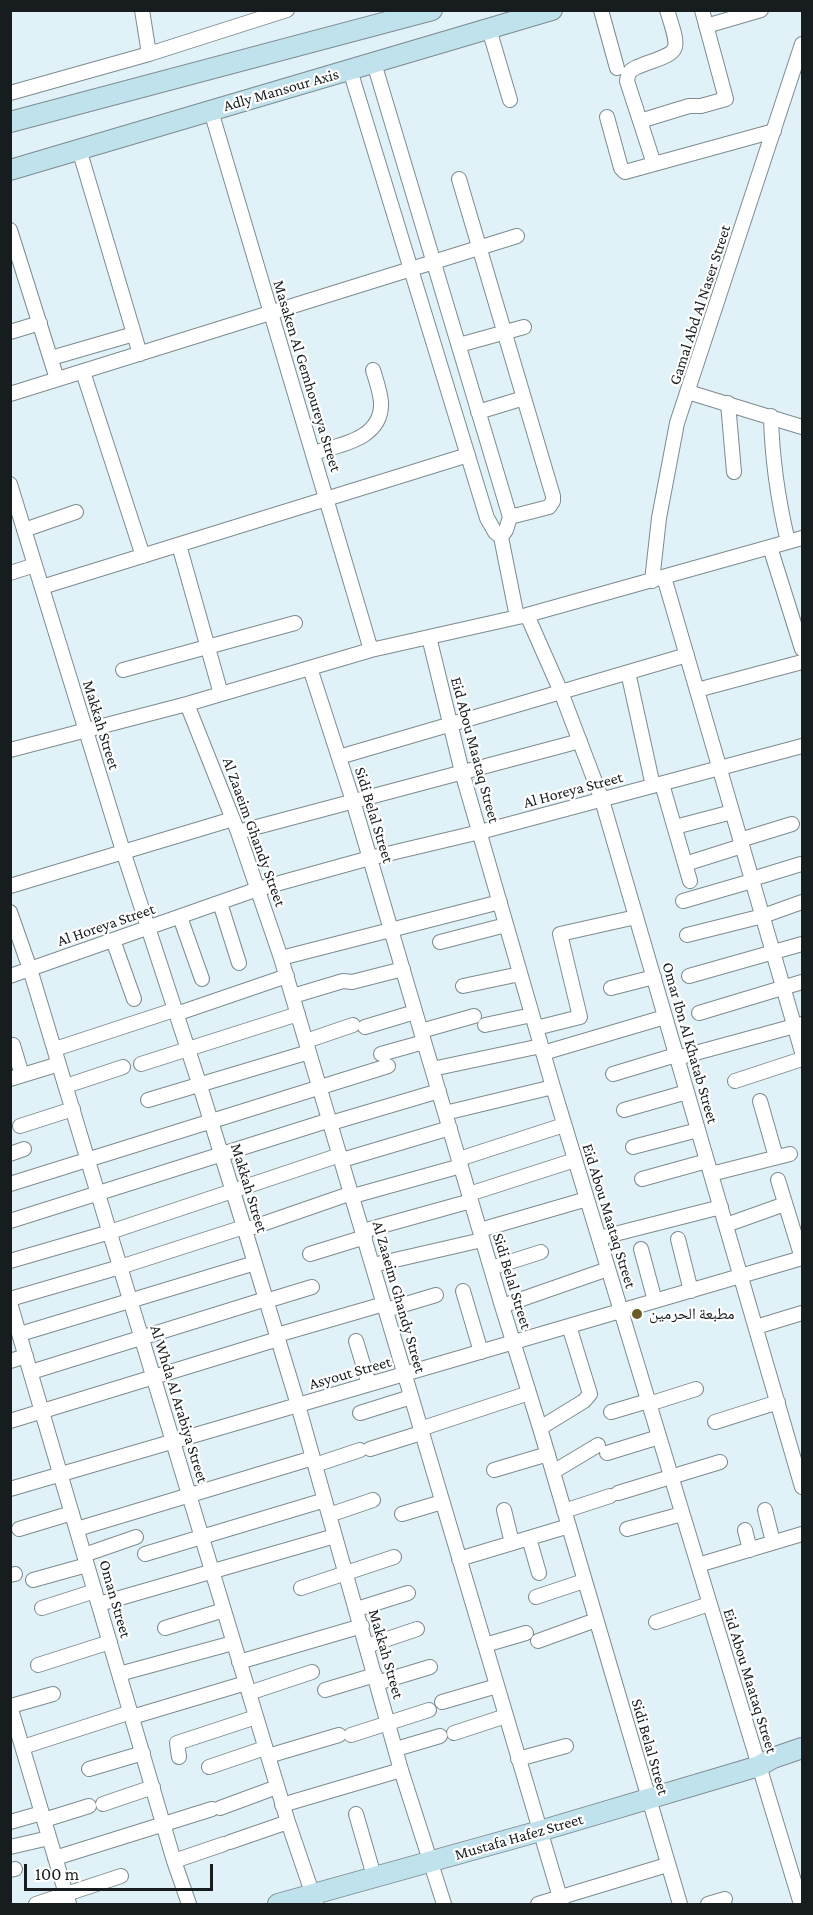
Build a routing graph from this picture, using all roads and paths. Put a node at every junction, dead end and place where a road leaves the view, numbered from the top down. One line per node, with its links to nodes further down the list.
1 (142, 10): 12 (street)
2 (287, 10): 12 (street)
3 (432, 10): 21 (main road)
4 (552, 10): 10 (main road, Adly Mansour Axis)
5 (601, 10): 14 (street)
6 (668, 10): 20 (street)
7 (702, 10): 9 (street)
8 (761, 10): 9 (street)
9 (706, 26): 20 (street)
10 (489, 29): 13 (main road, Adly Mansour Axis); 17 (street)
11 (802, 44): 22 (street, Gamal Abd Al Naser Street)
12 (150, 54): 16 (street)
13 (374, 63): 15 (main road, Adly Mansour Axis); 30 (street)
14 (616, 68)
15 (350, 70): 18 (main road, Adly Mansour Axis); 31 (street)
16 (10, 93)
17 (510, 100)
18 (211, 111): 23 (main road, Adly Mansour Axis); 32 (street, Masaken Al Gemhoureya Street)
19 (607, 117): 24 (street)
20 (640, 121): 24 (street)
21 (10, 122)
22 (774, 131): 24 (street); 44 (street, Gamal Abd Al Naser Street)
23 (80, 149): 25 (main road, Adly Mansour Axis); 37 (street)
24 (654, 164)
25 (10, 170)
26 (459, 179): 29 (street)
27 (10, 230): 33 (street)
28 (517, 236): 29 (street)
29 (479, 248): 30 (street); 36 (street)
30 (434, 262): 31 (street); 38 (street)
31 (411, 269): 32 (street); 52 (street)
32 (271, 312): 39 (street); 51 (street, Masaken Al Gemhoureya Street)
33 (40, 323): 35 (street); 40 (street)
34 (524, 327): 36 (street)
35 (10, 332)
36 (504, 332): 38 (street); 46 (street)
37 (134, 334): 39 (street); 40 (street)
38 (459, 345): 48 (street)
39 (140, 354): 42 (street)
40 (51, 358): 43 (street)
41 (373, 370): 51 (street)
42 (83, 372): 43 (street); 64 (street)
43 (57, 380): 45 (street)
44 (688, 392): 47 (street); 67 (street, Gamal Abd Al Naser Street)
45 (10, 394)
46 (524, 398): 48 (street); 57 (street)
47 (728, 404): 49 (street); 53 (street)
48 (478, 412): 57 (street)
49 (771, 416): 50 (street); 61 (street)
50 (802, 427)
51 (313, 453): 55 (street, Masaken Al Gemhoureya Street)
52 (468, 455): 55 (street); 59 (street)
53 (734, 472)
54 (10, 484): 58 (street, Makkah Street)
55 (326, 499): 62 (street); 73 (street, Masaken Al Gemhoureya Street)
56 (76, 512): 58 (street)
57 (510, 517): 59 (street)
58 (19, 524): 65 (street, Makkah Street)
59 (501, 537): 69 (street, Omar Ibn Al Khatab Street)
60 (802, 538): 61 (street)
61 (788, 542): 63 (street)
62 (179, 545): 64 (street); 72 (street)
63 (770, 547): 67 (street); 74 (street)
64 (143, 556): 68 (street)
65 (35, 565): 66 (street); 68 (street, Makkah Street)
66 (10, 573)
67 (658, 579): 69 (street); 75 (street)
68 (42, 587): 85 (street, Makkah Street)
69 (522, 616): 71 (street); 81 (street, Omar Ibn Al Khatab Street)
70 (295, 623): 72 (street)
71 (429, 637): 73 (street); 84 (street, Eid Abou Maataq Street)
72 (207, 646): 78 (street); 82 (street)
73 (372, 650): 77 (street)
74 (802, 650)
75 (687, 655): 79 (street); 80 (street)
76 (802, 662): 80 (street)
77 (310, 668): 82 (street); 89 (street, Sidi Belal Street)
78 (123, 670)
79 (628, 672): 81 (street); 92 (street)
80 (697, 690): 90 (street)
81 (561, 692): 84 (street); 86 (street, Omar Ibn Al Khatab Street)
82 (220, 694): 83 (street)
83 (188, 704): 85 (street); 96 (street, Al Zaaeim Ghandy Street)
84 (450, 723): 89 (street); 91 (street, Eid Abou Maataq Street)
85 (86, 732): 88 (street); 101 (street, Makkah Street)
86 (580, 741): 91 (street); 93 (street, Omar Ibn Al Khatab Street)
87 (802, 746): 90 (street, Al Horeya Street)
88 (10, 750)
89 (339, 756): 94 (street, Sidi Belal Street)
90 (719, 768): 92 (street, Al Horeya Street); 95 (street)
91 (462, 772): 94 (street); 99 (street, Eid Abou Maataq Street)
92 (657, 785): 93 (street, Al Horeya Street); 98 (street)
93 (602, 800): 99 (street, Al Horeya Street); 116 (street, Omar Ibn Al Khatab Street)
94 (353, 801): 96 (street); 102 (street, Sidi Belal Street)
95 (732, 812): 98 (street); 100 (street)
96 (235, 825): 101 (street); 108 (street, Al Zaaeim Ghandy Street)
97 (798, 825): 100 (street)
98 (675, 827): 103 (street)
99 (480, 832): 102 (street, Al Horeya Street); 110 (street, Eid Abou Maataq Street)
100 (741, 843): 103 (street); 105 (street)
101 (123, 852): 107 (street); 118 (street, Makkah Street)
102 (370, 858): 108 (street, Al Horeya Street); 119 (street, Sidi Belal Street)
103 (685, 864): 106 (street)
104 (801, 864): 105 (street)
105 (752, 880): 109 (street); 114 (street)
106 (690, 881)
107 (10, 886)
108 (258, 889): 112 (street, Al Horeya Street); 125 (street, Al Zaaeim Ghandy Street)
109 (683, 901)
110 (500, 902): 117 (street, Eid Abou Maataq Street); 119 (street)
111 (802, 902): 114 (street)
112 (220, 903): 115 (street, Al Horeya Street); 126 (street)
113 (10, 912): 127 (street, Al Whda Al Arabiya Street)
114 (763, 916): 120 (street); 124 (street)
115 (180, 917): 118 (street, Al Horeya Street); 134 (street)
116 (636, 917): 133 (street, Omar Ibn Al Khatab Street); 146 (street)
117 (506, 925): 122 (street); 129 (street, Eid Abou Maataq Street)
118 (148, 928): 121 (street, Al Horeya Street); 141 (street, Makkah Street)
119 (391, 929): 125 (street); 128 (street, Sidi Belal Street)
120 (687, 935)
121 (113, 940): 127 (street, Al Horeya Street); 140 (street)
122 (440, 942)
123 (802, 944): 124 (street)
124 (773, 953): 132 (street); 137 (street)
125 (281, 958): 131 (street, Al Zaaeim Ghandy Street)
126 (239, 963)
127 (30, 969): 130 (street, Al Horeya Street); 153 (street, Al Whda Al Arabiya Street)
128 (402, 969): 139 (street); 142 (street, Sidi Belal Street)
129 (520, 974): 136 (street); 146 (street, Eid Abou Maataq Street)
130 (10, 976)
131 (287, 976): 139 (street, Al Zaaeim Ghandy Street); 141 (street)
132 (689, 976)
133 (654, 977): 138 (street); 145 (street, Omar Ibn Al Khatab Street)
134 (202, 979)
135 (802, 982): 137 (street)
136 (463, 986)
137 (784, 987): 143 (street); 147 (street)
138 (611, 988)
139 (293, 996): 144 (street, Al Zaaeim Ghandy Street)
140 (134, 999)
141 (175, 1012): 151 (street, Makkah Street); 153 (street)
142 (415, 1012): 148 (street, Sidi Belal Street); 150 (street)
143 (699, 1013)
144 (298, 1014): 150 (street, Al Zaaeim Ghandy Street); 151 (street)
145 (665, 1017): 152 (street); 155 (street, Omar Ibn Al Khatab Street)
146 (534, 1021): 148 (street); 152 (street, Eid Abou Maataq Street)
147 (799, 1025): 154 (street); 155 (street)
148 (422, 1036): 160 (street, Sidi Belal Street); 166 (street)
149 (14, 1046): 162 (street)
150 (308, 1046): 165 (street); 166 (street, Al Zaaeim Ghandy Street)
151 (188, 1049): 158 (street); 165 (street, Makkah Street)
152 (542, 1049): 160 (street); 167 (street, Eid Abou Maataq Street)
153 (55, 1050): 157 (street, Al Whda Al Arabiya Street)
154 (802, 1052)
155 (677, 1057): 161 (street); 169 (street, Omar Ibn Al Khatab Street)
156 (802, 1059): 163 (street)
157 (59, 1064): 162 (street); 164 (street, Al Whda Al Arabiya Street)
158 (141, 1064)
159 (123, 1067): 164 (street)
160 (432, 1069): 168 (street, Sidi Belal Street)
161 (614, 1074)
162 (16, 1077)
163 (735, 1081)
164 (66, 1086): 172 (street, Al Whda Al Arabiya Street)
165 (200, 1086): 170 (street); 175 (street, Makkah Street)
166 (320, 1087): 175 (street); 176 (street, Al Zaaeim Ghandy Street)
167 (553, 1087): 174 (street); 177 (street, Eid Abou Maataq Street)
168 (439, 1091): 174 (street, Sidi Belal Street); 176 (street)
169 (687, 1092): 173 (street); 180 (street, Omar Ibn Al Khatab Street)
170 (148, 1100)
171 (760, 1101): 187 (street)
172 (73, 1109): 178 (street); 188 (street, Al Whda Al Arabiya Street)
173 (624, 1110)
174 (445, 1113): 179 (street, Sidi Belal Street)
175 (211, 1121): 185 (street, Makkah Street); 188 (street)
176 (330, 1121): 185 (street); 186 (street, Al Zaaeim Ghandy Street)
177 (564, 1125): 189 (street, Eid Abou Maataq Street); 190 (street)
178 (20, 1126)
179 (450, 1128): 186 (street); 190 (street, Sidi Belal Street)
180 (698, 1130): 181 (street); 191 (street, Omar Ibn Al Khatab Street)
181 (633, 1147)
182 (24, 1149): 183 (street)
183 (10, 1154)
184 (790, 1154): 187 (street)
185 (222, 1155): 195 (street, Makkah Street); 196 (street)
186 (341, 1157): 195 (street); 197 (street, Al Zaaeim Ghandy Street)
187 (776, 1157): 191 (street)
188 (88, 1159): 194 (street); 196 (street, Al Whda Al Arabiya Street)
189 (575, 1160): 198 (street); 199 (street, Eid Abou Maataq Street)
190 (460, 1163): 197 (street); 198 (street, Sidi Belal Street)
191 (709, 1168): 192 (street); 201 (street, Omar Ibn Al Khatab Street)
192 (642, 1179)
193 (778, 1180): 200 (street)
194 (10, 1184)
195 (233, 1190): 204 (street, Makkah Street); 205 (street)
196 (98, 1194): 202 (street); 205 (street, Al Whda Al Arabiya Street)
197 (352, 1195): 204 (street); 206 (street, Al Zaaeim Ghandy Street)
198 (470, 1198): 206 (street); 207 (street, Sidi Belal Street)
199 (587, 1199): 207 (street); 208 (street, Eid Abou Maataq Street)
200 (785, 1204): 203 (street); 213 (street)
201 (721, 1208): 203 (street, Omar Ibn Al Khatab Street); 208 (street)
202 (10, 1221)
203 (726, 1225): 220 (street, Omar Ibn Al Khatab Street)
204 (244, 1229): 215 (street, Makkah Street); 217 (street)
205 (110, 1232): 214 (street); 217 (street, Al Whda Al Arabiya Street)
206 (364, 1234): 212 (street); 216 (street, Al Zaaeim Ghandy Street)
207 (481, 1235): 216 (street); 218 (street, Sidi Belal Street)
208 (598, 1238): 219 (street, Eid Abou Maataq Street)
209 (678, 1239): 223 (street)
210 (641, 1248): 226 (street)
211 (541, 1252): 218 (street)
212 (310, 1254)
213 (802, 1258): 220 (street, Asyout Street)
214 (10, 1261)
215 (255, 1263): 225 (street, Makkah Street); 227 (street)
216 (373, 1265): 229 (street, Al Zaaeim Ghandy Street)
217 (120, 1267): 227 (street, Al Whda Al Arabiya Street); 230 (street)
218 (491, 1268): 228 (street, Sidi Belal Street)
219 (608, 1269): 228 (street); 231 (street, Eid Abou Maataq Street)
220 (741, 1276): 223 (street, Asyout Street); 234 (street, Omar Ibn Al Khatab Street)
221 (312, 1287): 225 (street)
222 (462, 1291): 240 (street)
223 (691, 1291): 226 (street, Asyout Street)
224 (436, 1295): 229 (street)
225 (266, 1300): 236 (street); 237 (street, Makkah Street)
226 (655, 1301): 231 (street, Asyout Street)
227 (131, 1302): 235 (street); 236 (street, Al Whda Al Arabiya Street)
228 (502, 1306): 239 (street, Sidi Belal Street)
229 (385, 1307): 237 (street); 244 (street, Al Zaaeim Ghandy Street)
230 (11, 1309): 235 (street, Oman Street)
231 (621, 1311): 233 (street, Asyout Street); 250 (street, Eid Abou Maataq Street)
232 (802, 1313): 234 (street)
233 (569, 1326): 239 (street, Asyout Street); 258 (street)
234 (756, 1327): 251 (street, Omar Ibn Al Khatab Street)
235 (20, 1334): 241 (street, Oman Street)
236 (141, 1337): 243 (street); 245 (street, Al Whda Al Arabiya Street)
237 (277, 1337): 245 (street); 252 (street, Makkah Street)
238 (357, 1341): 246 (street)
239 (513, 1342): 240 (street, Asyout Street); 248 (street, Sidi Belal Street)
240 (481, 1352): 244 (street, Asyout Street)
241 (26, 1356): 242 (street); 243 (street, Oman Street)
242 (10, 1360)
243 (31, 1372): 253 (street, Oman Street)
244 (404, 1374): 246 (street, Asyout Street); 249 (street, Al Zaaeim Ghandy Street)
245 (154, 1378): 253 (street); 261 (street, Al Whda Al Arabiya Street)
246 (369, 1384): 252 (street, Asyout Street)
247 (696, 1389): 250 (street)
248 (529, 1393): 258 (street, Sidi Belal Street); 259 (street)
249 (411, 1397): 254 (street); 259 (street, Al Zaaeim Ghandy Street)
250 (648, 1402): 255 (street); 260 (street, Eid Abou Maataq Street)
251 (778, 1402): 257 (street); 269 (street, Omar Ibn Al Khatab Street)
252 (298, 1405): 261 (street, Asyout Street); 263 (street, Makkah Street)
253 (42, 1412): 256 (street); 267 (street, Oman Street)
254 (360, 1413)
255 (611, 1413)
256 (10, 1421)
257 (715, 1422)
258 (540, 1428): 262 (street, Sidi Belal Street)
259 (421, 1431): 263 (street); 274 (street, Al Zaaeim Ghandy Street)
260 (659, 1437): 266 (street); 268 (street, Eid Abou Maataq Street)
261 (173, 1442): 267 (street, Asyout Street); 271 (street, Al Whda Al Arabiya Street)
262 (548, 1454): 265 (street); 266 (street, Sidi Belal Street)
263 (314, 1461): 271 (street); 272 (street, Makkah Street)
264 (720, 1462): 268 (street)
265 (494, 1470)
266 (553, 1472): 277 (street, Sidi Belal Street)
267 (61, 1474): 270 (street, Asyout Street); 278 (street, Oman Street)
268 (671, 1477): 277 (street); 280 (street, Eid Abou Maataq Street)
269 (802, 1487)
270 (10, 1489)
271 (189, 1496): 284 (street); 290 (street, Al Whda Al Arabiya Street)
272 (325, 1500): 281 (street, Makkah Street); 290 (street)
273 (373, 1500): 281 (street)
274 (442, 1502): 279 (street); 297 (street, Al Zaaeim Ghandy Street)
275 (504, 1510): 293 (street)
276 (765, 1510): 292 (street)
277 (564, 1511): 282 (street, Sidi Belal Street)
278 (72, 1513): 283 (street); 284 (street, Oman Street)
279 (402, 1514)
280 (682, 1514): 285 (street); 299 (street, Eid Abou Maataq Street)
281 (329, 1515): 288 (street, Makkah Street)
282 (569, 1526): 291 (street); 304 (street, Sidi Belal Street)
283 (19, 1529)
284 (77, 1529): 298 (street, Oman Street)
285 (627, 1529)
286 (745, 1530): 294 (street)
287 (802, 1534): 292 (street)
288 (335, 1536): 300 (street); 302 (street, Makkah Street)
289 (136, 1537): 298 (street)
290 (202, 1537): 295 (street); 300 (street, Al Whda Al Arabiya Street)
291 (529, 1538): 293 (street); 301 (street)
292 (773, 1542): 294 (street)
293 (512, 1543): 297 (street)
294 (750, 1550): 299 (street)
295 (145, 1554)
296 (394, 1557): 302 (street)
297 (459, 1559): 322 (street, Al Zaaeim Ghandy Street)
298 (86, 1560): 303 (street); 308 (street, Oman Street)
299 (698, 1565): 309 (street, Eid Abou Maataq Street)
300 (212, 1572): 308 (street); 312 (street, Al Whda Al Arabiya Street)
301 (540, 1573)
302 (346, 1574): 305 (street); 311 (street, Makkah Street)
303 (33, 1580)
304 (584, 1581): 307 (street); 313 (street, Sidi Belal Street)
305 (301, 1588)
306 (408, 1593): 311 (street)
307 (536, 1597)
308 (97, 1598): 310 (street); 320 (street, Oman Street)
309 (709, 1604): 314 (street); 352 (street, Eid Abou Maataq Street)
310 (42, 1608)
311 (357, 1609): 315 (street, Makkah Street)
312 (224, 1610): 316 (street); 321 (street, Al Whda Al Arabiya Street)
313 (596, 1620): 319 (street); 358 (street, Sidi Belal Street)
314 (656, 1622)
315 (362, 1626): 323 (street, Makkah Street); 324 (street)
316 (165, 1628)
317 (417, 1629): 323 (street)
318 (526, 1633): 322 (street)
319 (538, 1641)
320 (110, 1642): 325 (street); 328 (street, Oman Street)
321 (234, 1643): 324 (street, Al Whda Al Arabiya Street); 328 (street)
322 (485, 1645): 330 (street, Al Zaaeim Ghandy Street)
323 (368, 1646): 329 (street, Makkah Street)
324 (239, 1662): 331 (street, Al Whda Al Arabiya Street)
325 (38, 1665)
326 (430, 1667): 329 (street)
327 (312, 1672): 331 (street)
328 (120, 1674): 337 (street, Oman Street)
329 (376, 1679): 332 (street); 340 (street, Makkah Street)
330 (497, 1686): 334 (street); 338 (street, Al Zaaeim Ghandy Street)
331 (247, 1688): 337 (street); 339 (street, Al Whda Al Arabiya Street)
332 (325, 1690)
333 (52, 1694): 335 (street)
334 (442, 1702)
335 (11, 1706): 344 (street)
336 (429, 1710): 340 (street)
337 (132, 1715): 344 (street); 348 (street, Oman Street)
338 (506, 1716): 341 (street); 351 (street, Al Zaaeim Ghandy Street)
339 (256, 1717): 347 (street, Al Whda Al Arabiya Street); 349 (street)
340 (389, 1724): 346 (street, Makkah Street); 347 (street)
341 (454, 1733)
342 (440, 1736): 346 (street)
343 (566, 1746): 351 (street)
344 (18, 1747): 361 (street)
345 (802, 1748): 352 (main road, Mustafa Hafez Street)
346 (396, 1749): 355 (street, Makkah Street)
347 (266, 1752): 353 (street); 357 (street, Al Whda Al Arabiya Street)
348 (142, 1753): 354 (street); 356 (street, Oman Street)
349 (179, 1757)
350 (802, 1757): 352 (main road, Mustafa Hafez Street)
351 (518, 1759): 365 (street, Al Zaaeim Ghandy Street)
352 (759, 1766): 358 (main road, Mustafa Hafez Street); 385 (street, Eid Abou Maataq Street)
353 (209, 1767)
354 (89, 1769)
355 (401, 1770): 359 (street); 370 (street, Makkah Street)
356 (153, 1787): 361 (street); 364 (street, Oman Street)
357 (277, 1787): 359 (street, Al Whda Al Arabiya Street); 364 (street)
358 (648, 1799): 365 (main road, Mustafa Hafez Street); 371 (street, Sidi Belal Street)
359 (282, 1804): 363 (street, Al Whda Al Arabiya Street)
360 (356, 1814): 373 (street)
361 (43, 1817): 362 (street); 366 (street)
362 (10, 1822)
363 (288, 1822): 369 (street); 374 (street, Al Whda Al Arabiya Street)
364 (164, 1825): 368 (street); 369 (street, Oman Street)
365 (540, 1831): 370 (main road, Mustafa Hafez Street); 377 (street, Al Zaaeim Ghandy Street)
366 (49, 1838): 367 (street); 368 (street)
367 (10, 1847)
368 (55, 1858): 376 (street)
369 (174, 1861): 379 (street, Oman Street)
370 (430, 1862): 373 (main road, Mustafa Hafez Street); 381 (street, Makkah Street)
371 (667, 1865): 377 (street); 383 (street, Sidi Belal Street)
372 (121, 1876): 376 (street)
373 (374, 1876): 374 (main road, Mustafa Hafez Street)
374 (314, 1899): 380 (main road, Mustafa Hafez Street)
375 (725, 1899): 384 (street)
376 (68, 1900): 378 (street)
377 (561, 1901): 382 (street)
378 (36, 1905)
379 (189, 1905)
380 (278, 1905)
381 (444, 1905)
382 (538, 1905)
383 (680, 1905)
384 (708, 1905)
385 (801, 1905)

